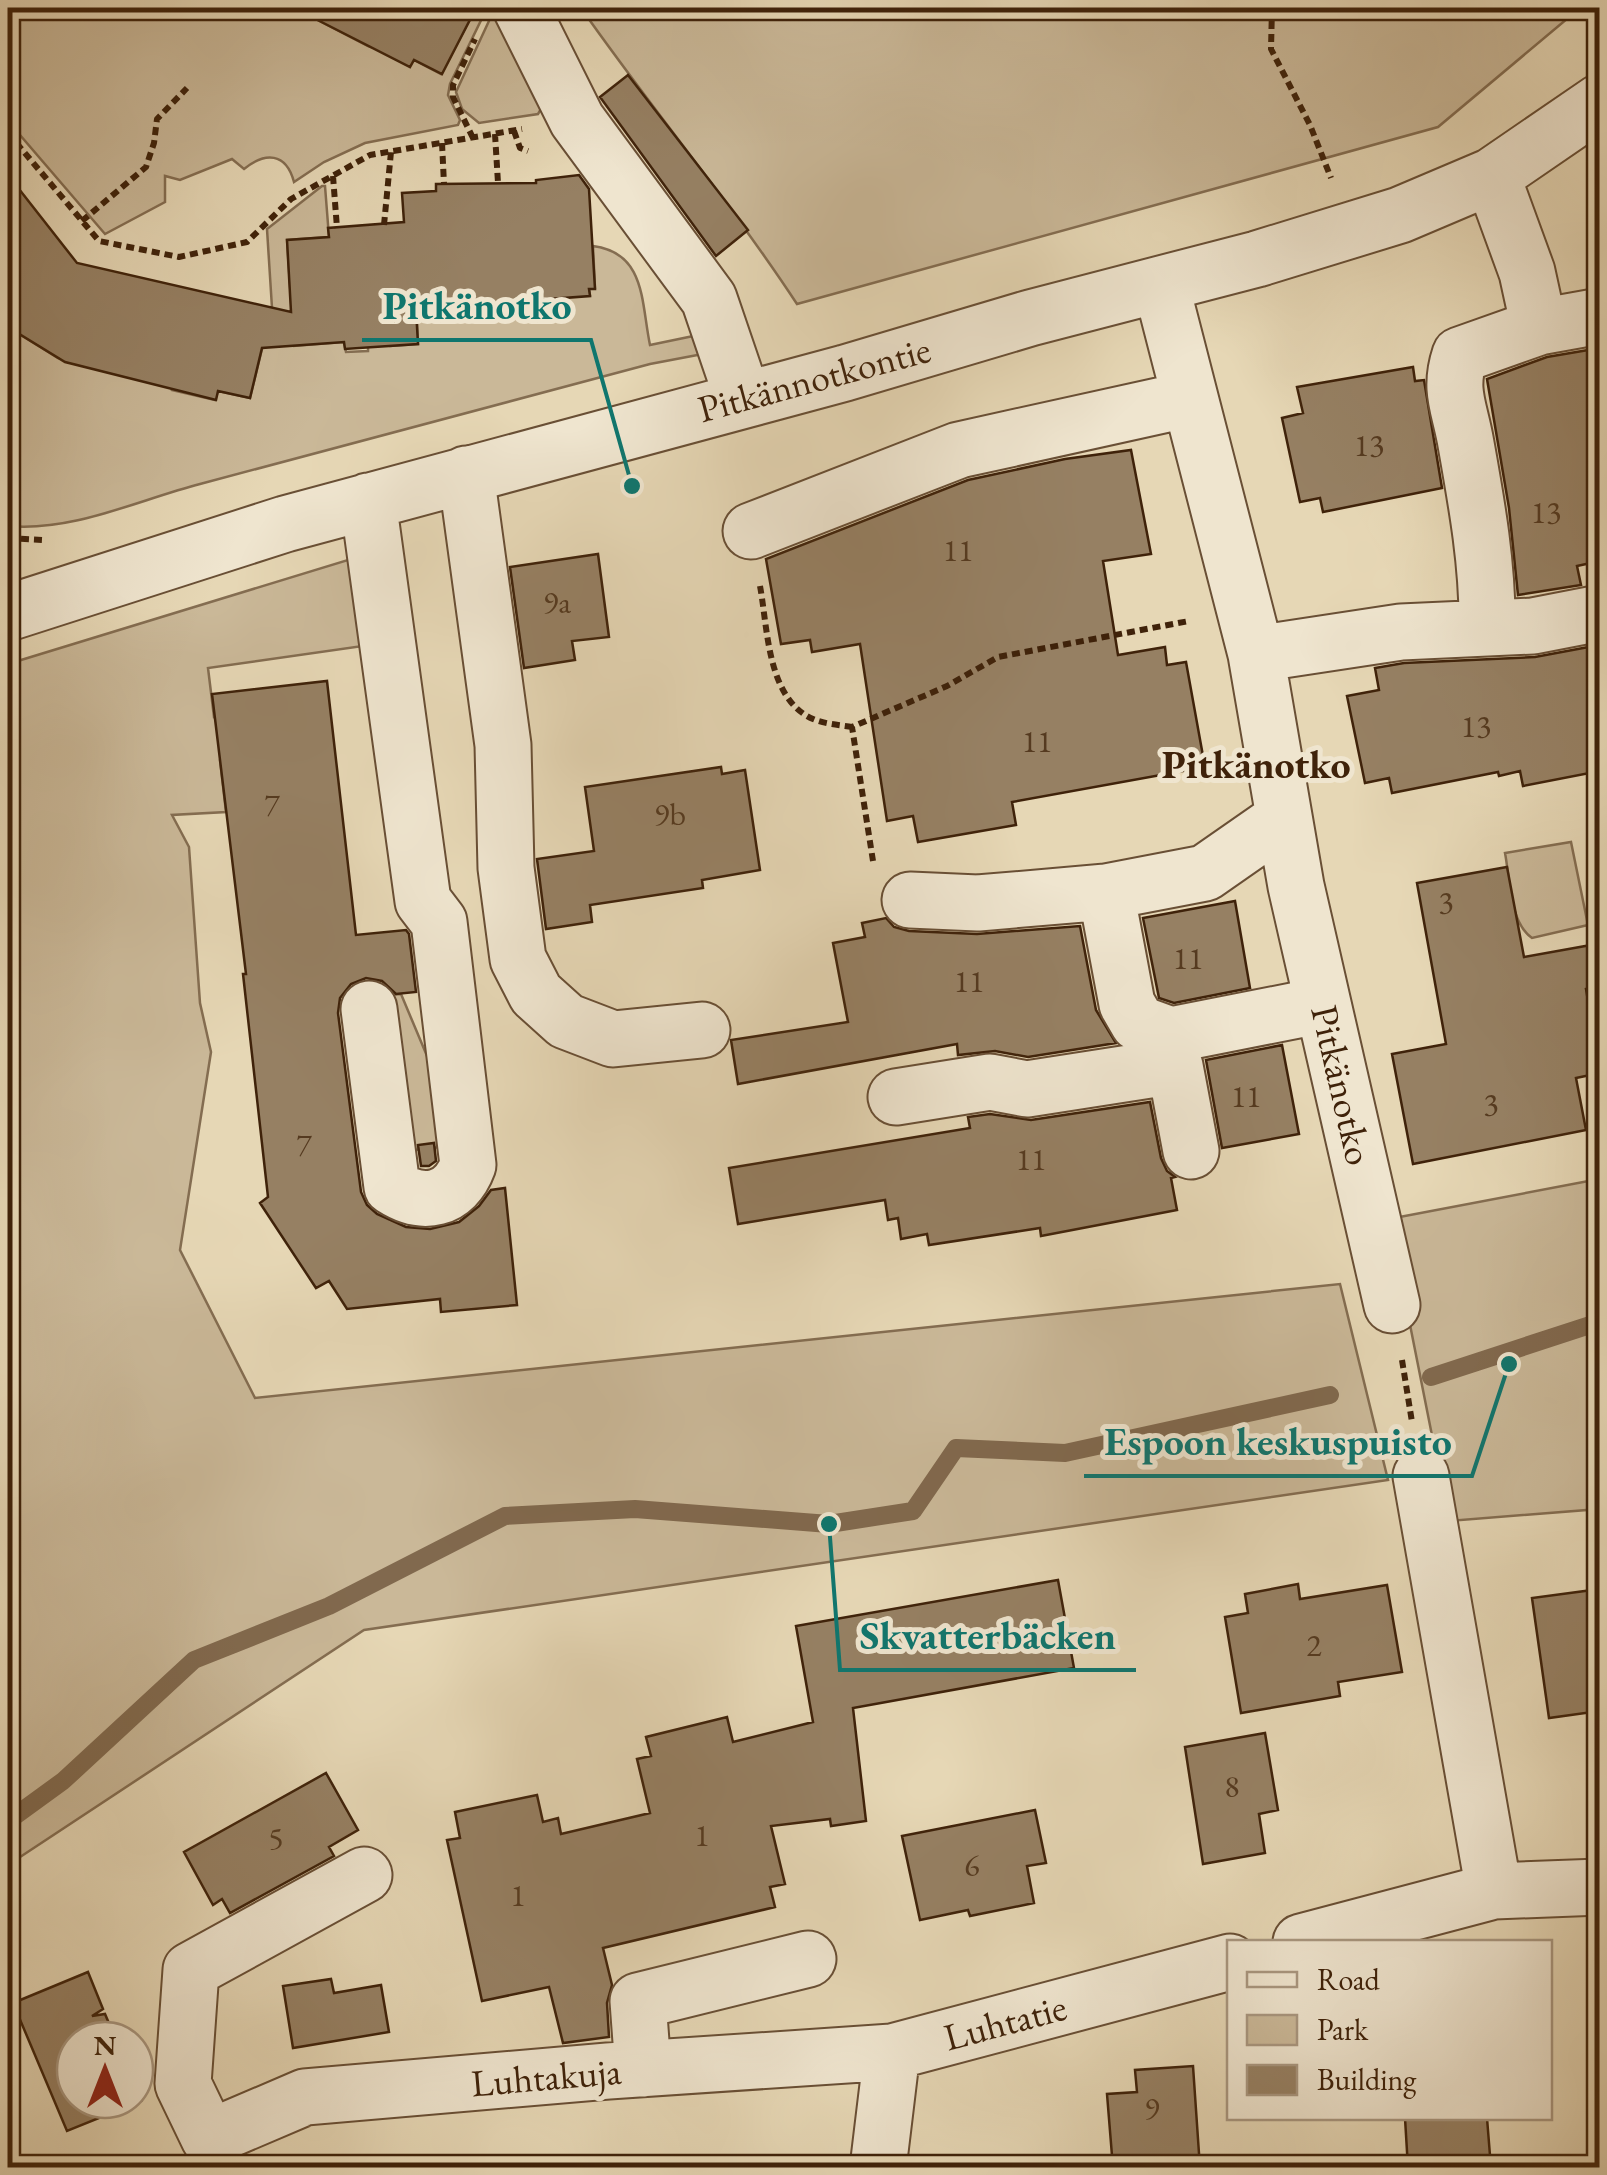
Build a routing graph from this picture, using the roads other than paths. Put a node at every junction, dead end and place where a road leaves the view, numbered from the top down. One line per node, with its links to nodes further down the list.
1 (502, 15): 7 (street)
2 (1600, 102): 3 (street, Pitkännotkontie)
3 (1492, 176): 4 (street, Pitkännotkontie); 6 (street)
4 (1161, 285): 7 (street, Pitkännotkontie); 8 (street, Pitkänotko)
5 (1600, 316): 6 (street)
6 (1539, 328): 14 (street)
7 (743, 399): 9 (street, Pitkännotkontie)
8 (1190, 399): 11 (street); 15 (street, Pitkänotko)
9 (466, 474): 10 (street, Pitkännotkontie); 21 (street)
10 (368, 501): 12 (street, Pitkännotkontie); 20 (street)
11 (750, 531)
12 (8, 612)
13 (1600, 614): 14 (street)
14 (1487, 628): 15 (street)
15 (1250, 632): 16 (street, Pitkänotko)
16 (1284, 818): 17 (street); 19 (street, Pitkänotko)
17 (1106, 892): 18 (street); 22 (street)
18 (910, 900)
19 (1323, 1005): 22 (street); 25 (street, Pitkänotko)
20 (369, 1009)
21 (702, 1030)
22 (1173, 1050): 23 (street); 24 (street)
23 (896, 1098)
24 (1191, 1151)
25 (1392, 1305)
26 (1422, 1476): 29 (street)
27 (364, 1875): 34 (street, Luhtakuja)
28 (1600, 1887): 29 (street)
29 (1494, 1891): 30 (street)
30 (1309, 1940)
31 (808, 1959): 34 (street)
32 (1227, 1963): 33 (street, Luhtatie)
33 (892, 2052): 34 (street, Luhtakuja); 35 (street, Luhtatie)
34 (643, 2069)
35 (878, 2168)

